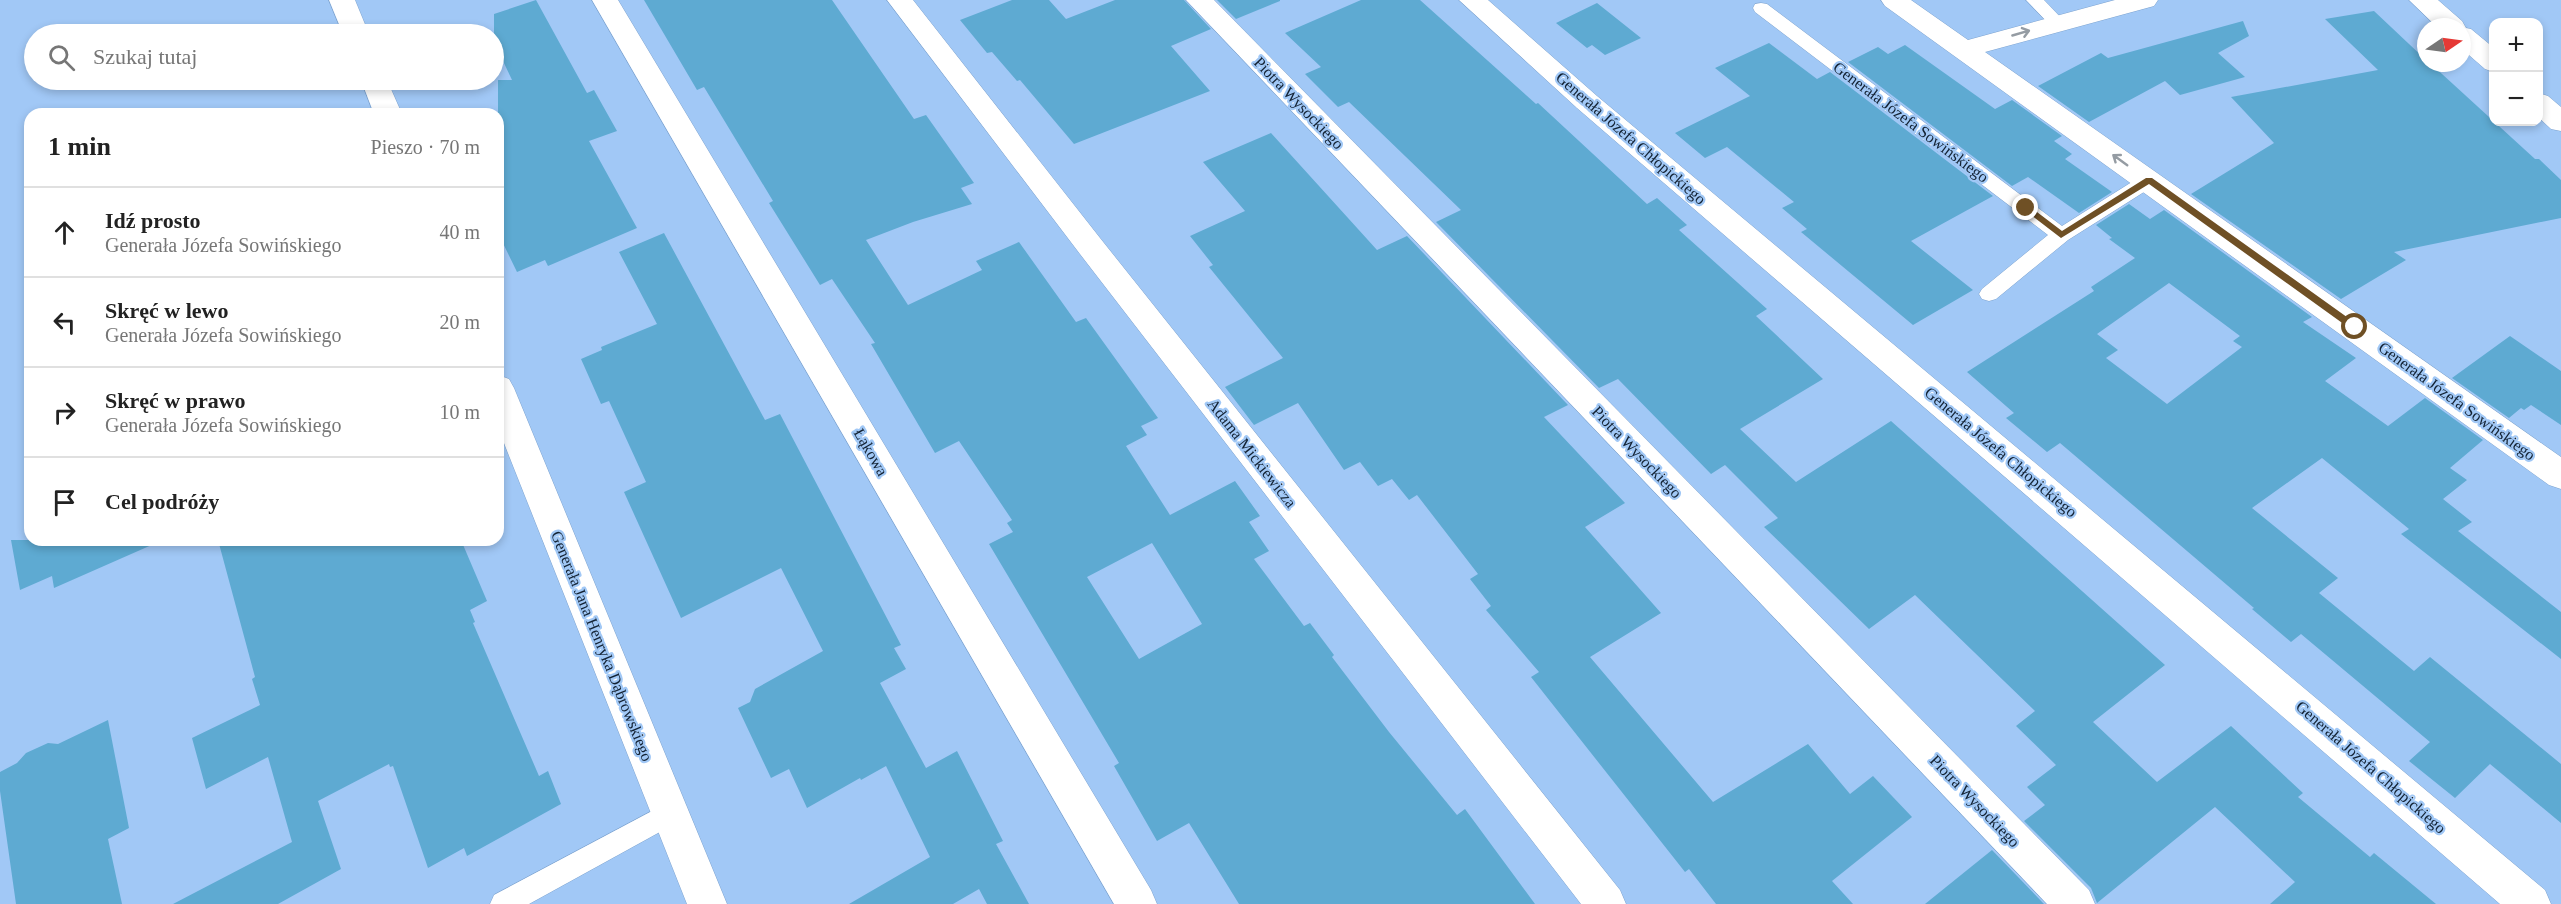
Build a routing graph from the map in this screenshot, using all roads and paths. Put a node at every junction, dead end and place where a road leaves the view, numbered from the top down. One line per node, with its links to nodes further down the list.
1 (342, 0): 13 (street)
2 (605, 0): 29 (street, Łąkowa)
3 (900, 0): 30 (street, Adama Mickiewicza)
4 (1199, 0): 31 (street, Piotra Wysockiego)
5 (1472, 0): 32 (street, Generała Józefa Chłopickiego)
6 (1894, 0): 15 (street, Generała Józefa Sowińskiego)
7 (2034, 0): 12 (lane)
8 (2145, 0): 12 (street)
9 (2422, 0): 11 (street)
10 (1761, 8): 22 (lane, Generała Józefa Sowińskiego)
11 (2443, 18)
12 (2058, 23): 15 (street, one-way to 12)
13 (352, 24)
14 (2471, 43): 16 (street)
15 (1965, 49): 21 (street, Generała Józefa Sowińskiego, one-way to 15)
16 (2489, 59)
17 (378, 90): 19 (street)
18 (2543, 106): 20 (street)
19 (386, 108)
20 (2561, 122)
21 (2149, 180): 22 (lane); 25 (street, Generała Józefa Sowińskiego)
22 (2061, 235): 23 (lane)
23 (1989, 294)
24 (504, 403): 26 (street, Generała Jana Henryka Dąbrowskiego)
25 (2561, 475)
26 (669, 814): 27 (lane); 28 (street, Generała Jana Henryka Dąbrowskiego)
27 (503, 904)
28 (706, 904)
29 (1137, 904)
30 (1606, 904)
31 (2075, 904)
32 (2531, 904)

